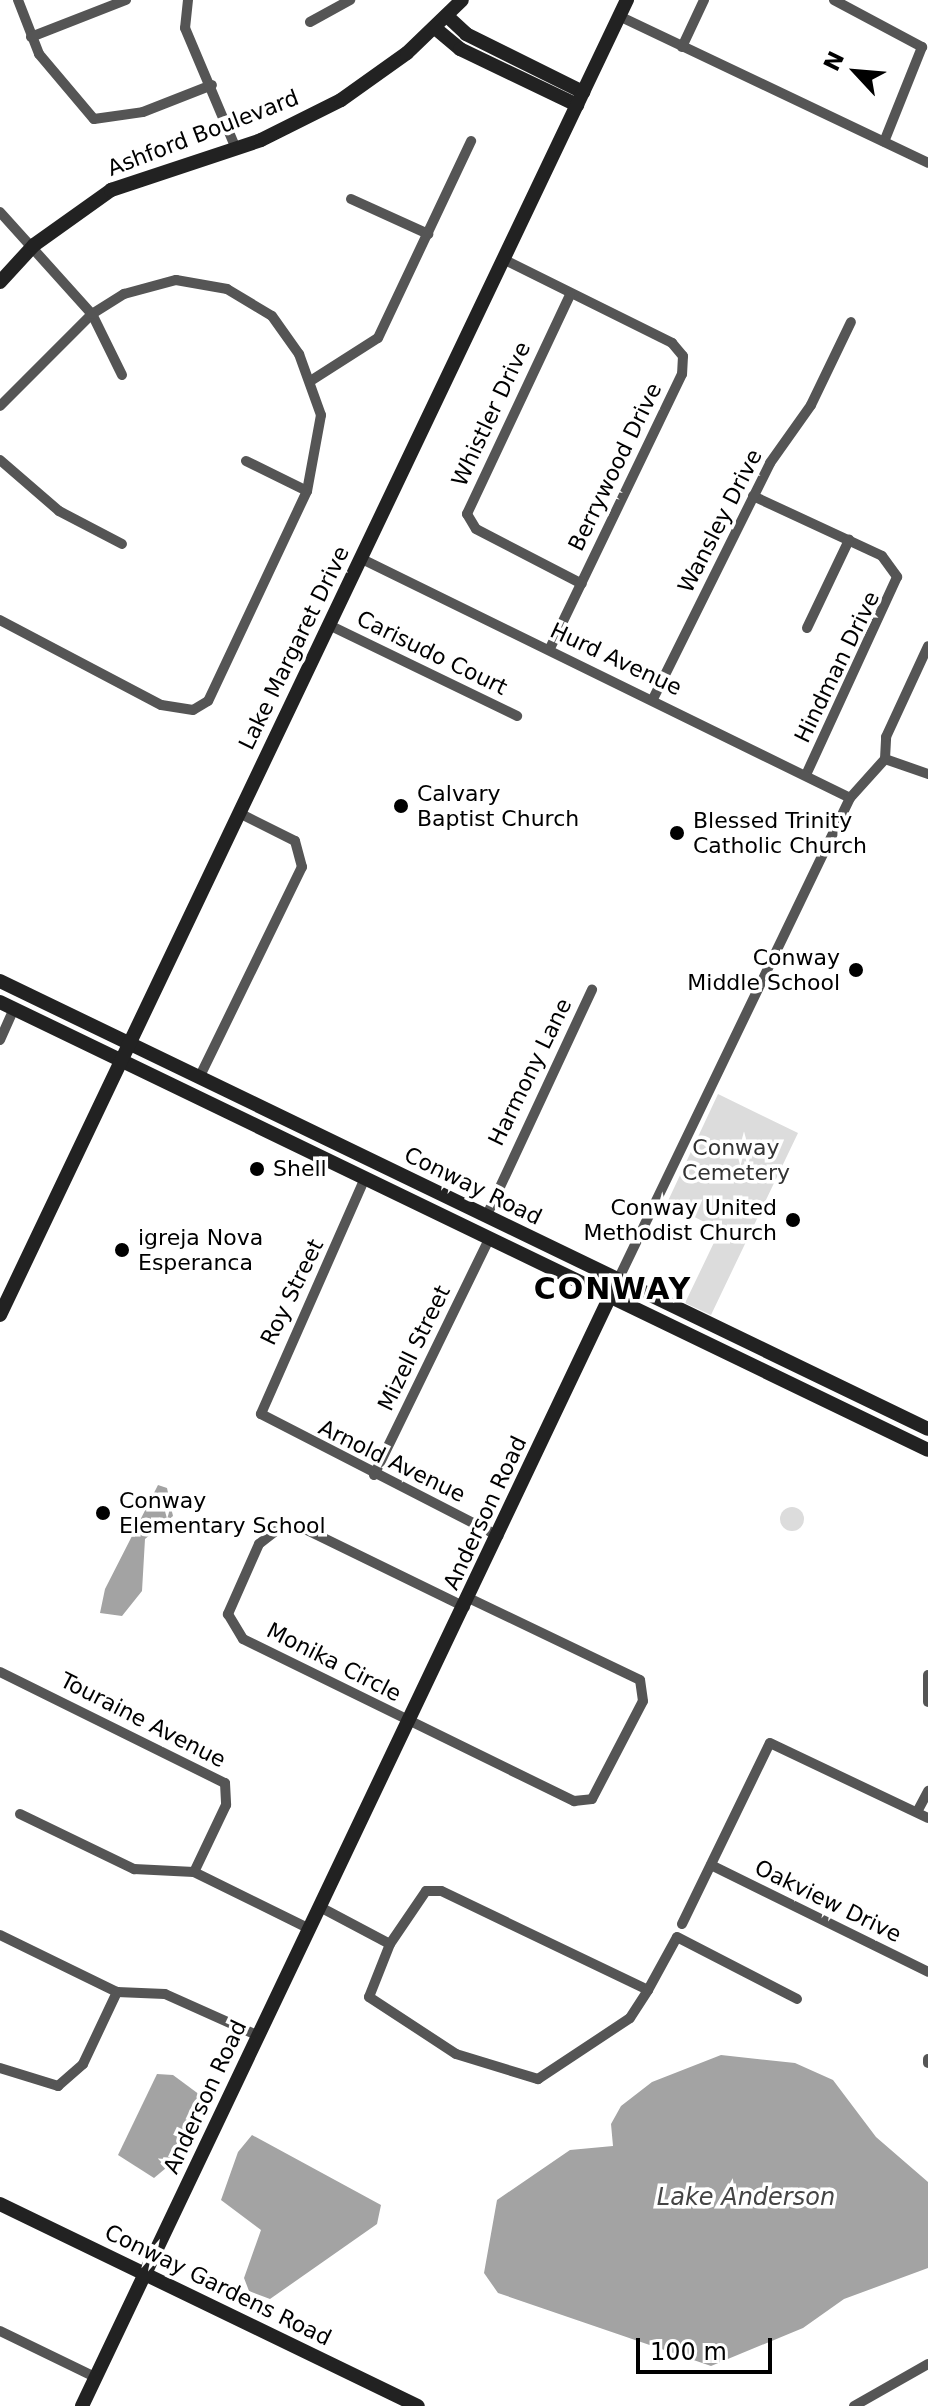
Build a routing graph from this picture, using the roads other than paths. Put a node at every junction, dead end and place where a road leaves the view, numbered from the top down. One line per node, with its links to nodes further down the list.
1 (18, 0): 13 (street)
2 (126, 0): 13 (street)
3 (188, 0): 15 (street)
4 (350, 0): 11 (street)
5 (462, 0): 9 (street, Ashford Boulevard)
6 (627, 0): 10 (street, Lake Margaret Drive)
7 (704, 0): 14 (street)
8 (834, 0): 18 (street)
9 (447, 16): 12 (street, Ashford Boulevard); 16 (street)
10 (619, 16): 14 (street); 16 (street, Lake Margaret Drive)
11 (310, 22)
12 (435, 28): 16 (street); 19 (street, Ashford Boulevard)
13 (31, 37): 15 (street)
14 (682, 47): 18 (street)
15 (212, 85): 19 (street)
16 (580, 99): 25 (street, Lake Margaret Drive)
17 (471, 141): 23 (street)
18 (884, 142): 20 (street)
19 (236, 149): 24 (street, Ashford Boulevard)
20 (928, 163)
21 (351, 199): 23 (street)
22 (0, 212): 24 (street)
23 (428, 234): 31 (street)
24 (34, 245): 26 (street, Ashford Boulevard); 28 (street)
25 (503, 259): 27 (street, Berrywood Drive); 39 (street, Lake Margaret Drive)
26 (0, 282)
27 (570, 295): 40 (street, Whistler Drive); 40 (street, Berrywood Drive)
28 (92, 314): 30 (street); 31 (street); 32 (street)
29 (851, 322): 36 (street, Wansley Drive)
30 (122, 375)
31 (312, 380): 35 (street)
32 (0, 406)
33 (0, 460): 38 (street)
34 (246, 461): 35 (street)
35 (307, 491): 41 (street)
36 (753, 496): 37 (street); 46 (street, Wansley Drive)
37 (849, 540): 43 (street); 49 (street, Hindman Drive)
38 (122, 544)
39 (362, 559): 42 (street, Lake Margaret Drive); 45 (street, Hurd Avenue)
40 (582, 584): 45 (street, Berrywood Drive)
41 (0, 620)
42 (329, 625): 47 (street, Carisudo Court); 52 (street, Lake Margaret Drive)
43 (807, 628)
44 (928, 646): 48 (street, Anderson Road)
45 (549, 650): 46 (street, Hurd Avenue)
46 (653, 699): 49 (street, Hurd Avenue)
47 (517, 716)
48 (885, 759): 50 (street); 51 (street, Anderson Road)
49 (807, 773): 51 (street, Hurd Avenue)
50 (928, 774)
51 (850, 798): 65 (street, Anderson Road)
52 (239, 813): 58 (street, Lake Margaret Drive); 60 (street)
53 (0, 981): 58 (street, Conway Road)
54 (592, 990): 63 (street, Harmony Lane)
55 (0, 1002): 56 (street, Conway Road)
56 (14, 1009): 57 (street); 59 (street, Conway Road)
57 (0, 1040)
58 (128, 1043): 59 (street, Lake Margaret Drive); 60 (street, Conway Road)
59 (120, 1060): 61 (street, Conway Road); 67 (street, Lake Margaret Drive)
60 (199, 1078): 63 (street, Conway Road)
61 (365, 1178): 62 (street, Conway Road); 70 (street, Roy Street)
62 (440, 1214): 63 (street); 64 (street, Conway Road)
63 (486, 1217): 65 (street, Conway Road)
64 (489, 1239): 66 (street, Conway Road); 75 (street, Mizell Street)
65 (617, 1282): 66 (street, Anderson Road); 68 (street, Conway Road)
66 (609, 1298): 69 (street, Conway Road); 76 (street, Anderson Road)
67 (0, 1315)
68 (801, 1370): 69 (street); 71 (street, Conway Road)
69 (787, 1383): 72 (street, Conway Road)
70 (269, 1421): 75 (street, Arnold Avenue)
71 (928, 1429)
72 (893, 1433): 73 (street); 74 (street, Conway Road)
73 (928, 1442)
74 (928, 1450)
75 (374, 1475): 76 (street, Arnold Avenue)
76 (498, 1536): 77 (street, Anderson Road)
77 (467, 1602): 81 (street, Anderson Road); 81 (street); 81 (street, Monika Circle)
78 (0, 1672): 86 (street, Touraine Avenue)
79 (928, 1675): 80 (street)
80 (928, 1702)
81 (410, 1720): 87 (street, Anderson Road)
82 (928, 1791): 84 (street)
83 (20, 1814): 86 (street)
84 (923, 1815): 85 (street)
85 (711, 1865): 88 (street); 92 (street, Oakview Drive)
86 (194, 1872): 89 (street)
87 (320, 1907): 89 (street, Anderson Road); 91 (street)
88 (682, 1924)
89 (310, 1929): 96 (street, Anderson Road)
90 (0, 1935): 94 (street)
91 (390, 1944): 93 (street); 93 (street)
92 (928, 1972)
93 (648, 1990): 95 (street)
94 (117, 1992): 96 (street); 97 (street)
95 (797, 1999)
96 (259, 2036): 99 (street, Anderson Road)
97 (0, 2068)
98 (0, 2204): 99 (street, Conway Gardens Road)
99 (146, 2274): 102 (street, Anderson Road); 104 (street, Conway Gardens Road)
100 (0, 2331): 102 (street)
101 (928, 2364): 105 (street)
102 (95, 2377): 103 (street, Anderson Road)
103 (82, 2406)
104 (418, 2406)
105 (854, 2406)

